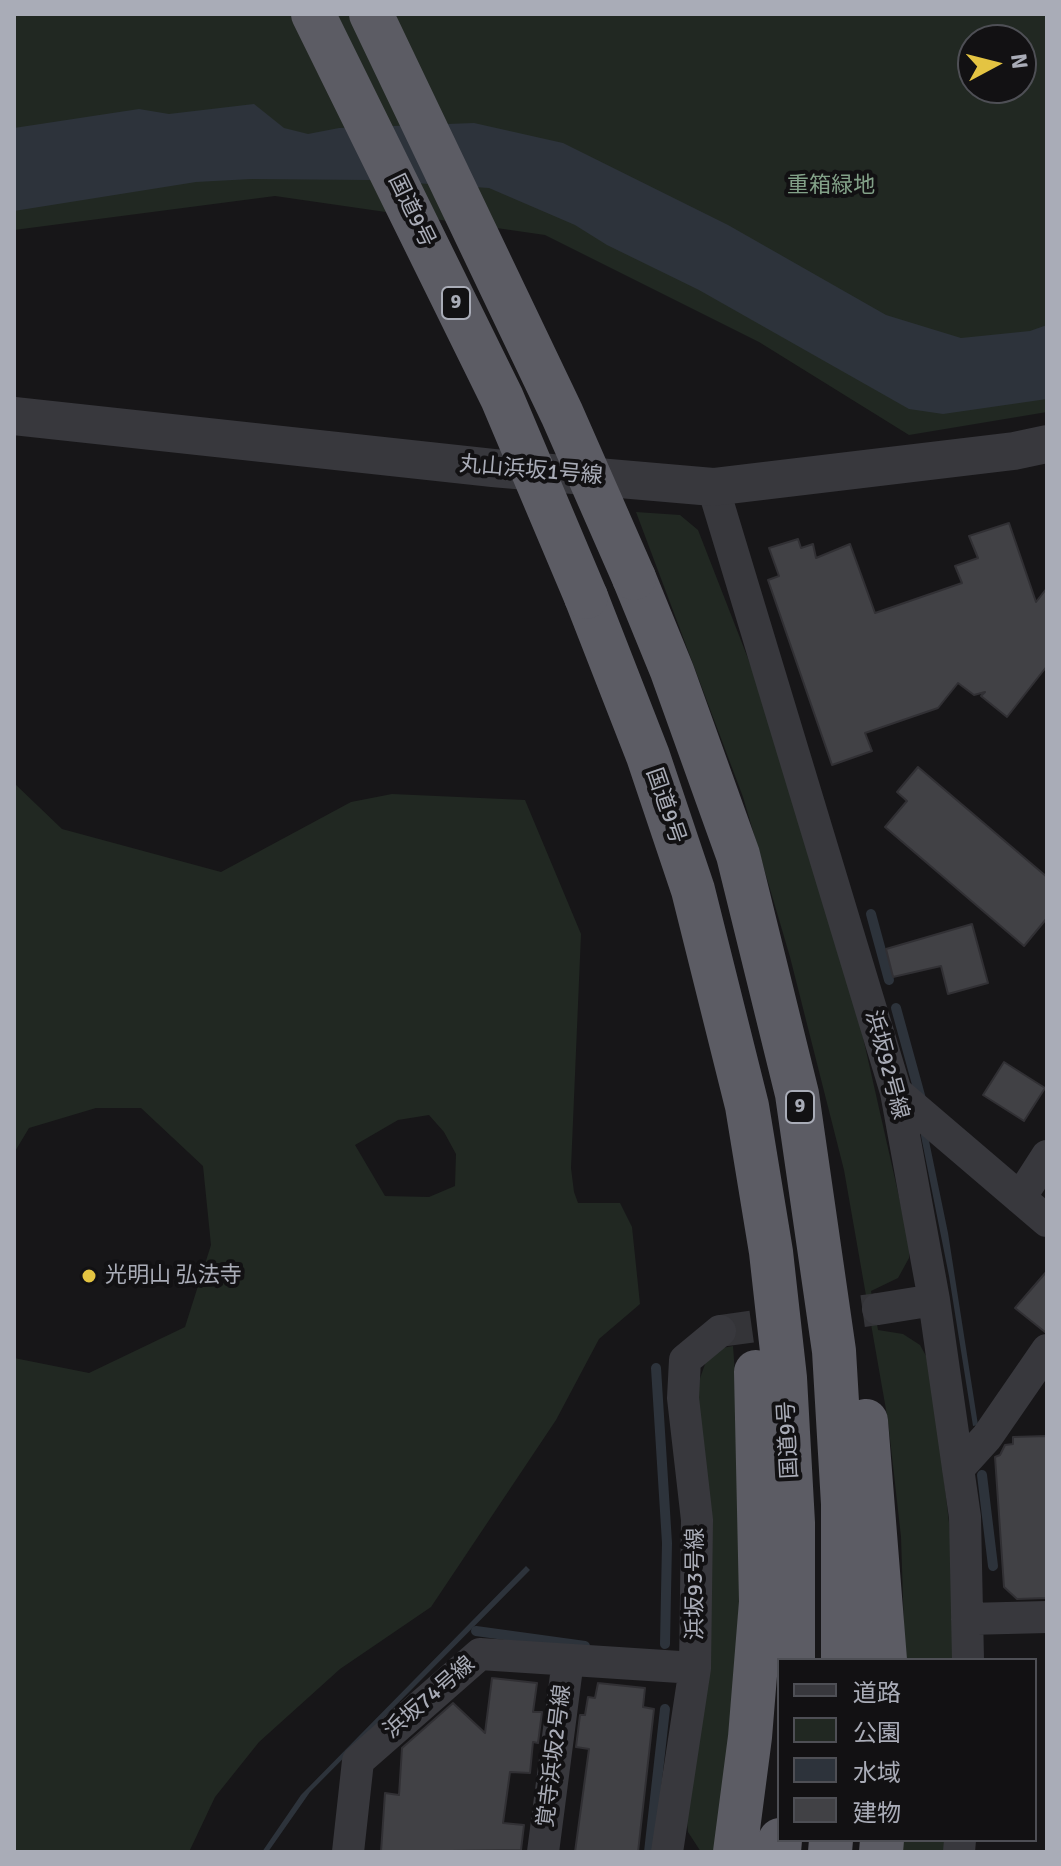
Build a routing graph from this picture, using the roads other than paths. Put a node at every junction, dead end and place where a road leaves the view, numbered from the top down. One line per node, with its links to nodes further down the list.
1 (313, 14): 8 (highway, 国道9号 / 9, bridge)
2 (371, 14): 7 (highway, 9, bridge)
3 (14, 416): 5 (street, 丸山浜坂1号線)
4 (1047, 444): 5 (street, 丸山浜坂1号線)
5 (713, 487): 6 (street, 浜坂92号線)
6 (896, 1092): 10 (street); 12 (street, 浜坂92号線)
7 (797, 1094): 20 (highway, 9); 21 (highway)
8 (747, 1106): 19 (highway, 国道9号 / 9); 28 (highway)
9 (1047, 1156): 10 (street)
10 (1020, 1198): 11 (street)
11 (1047, 1221)
12 (934, 1300): 13 (street); 16 (street, 浜坂92号線)
13 (878, 1309)
14 (720, 1331): 24 (street, 浜坂93号線)
15 (1047, 1350): 16 (street)
16 (958, 1469): 18 (street, 浜坂92号線)
17 (1047, 1617): 18 (street)
18 (967, 1619): 22 (street, 浜坂92号線)
19 (793, 1658)
20 (843, 1658)
21 (885, 1658)
22 (968, 1658)
23 (568, 1660): 24 (street, 浜坂74号線); 25 (street, 浜坂74号線); 26 (street, 覚寺浜坂2号線)
24 (695, 1668): 27 (street, 浜坂93号線)
25 (348, 1852)
26 (543, 1852)
27 (667, 1852)
28 (735, 1852)

